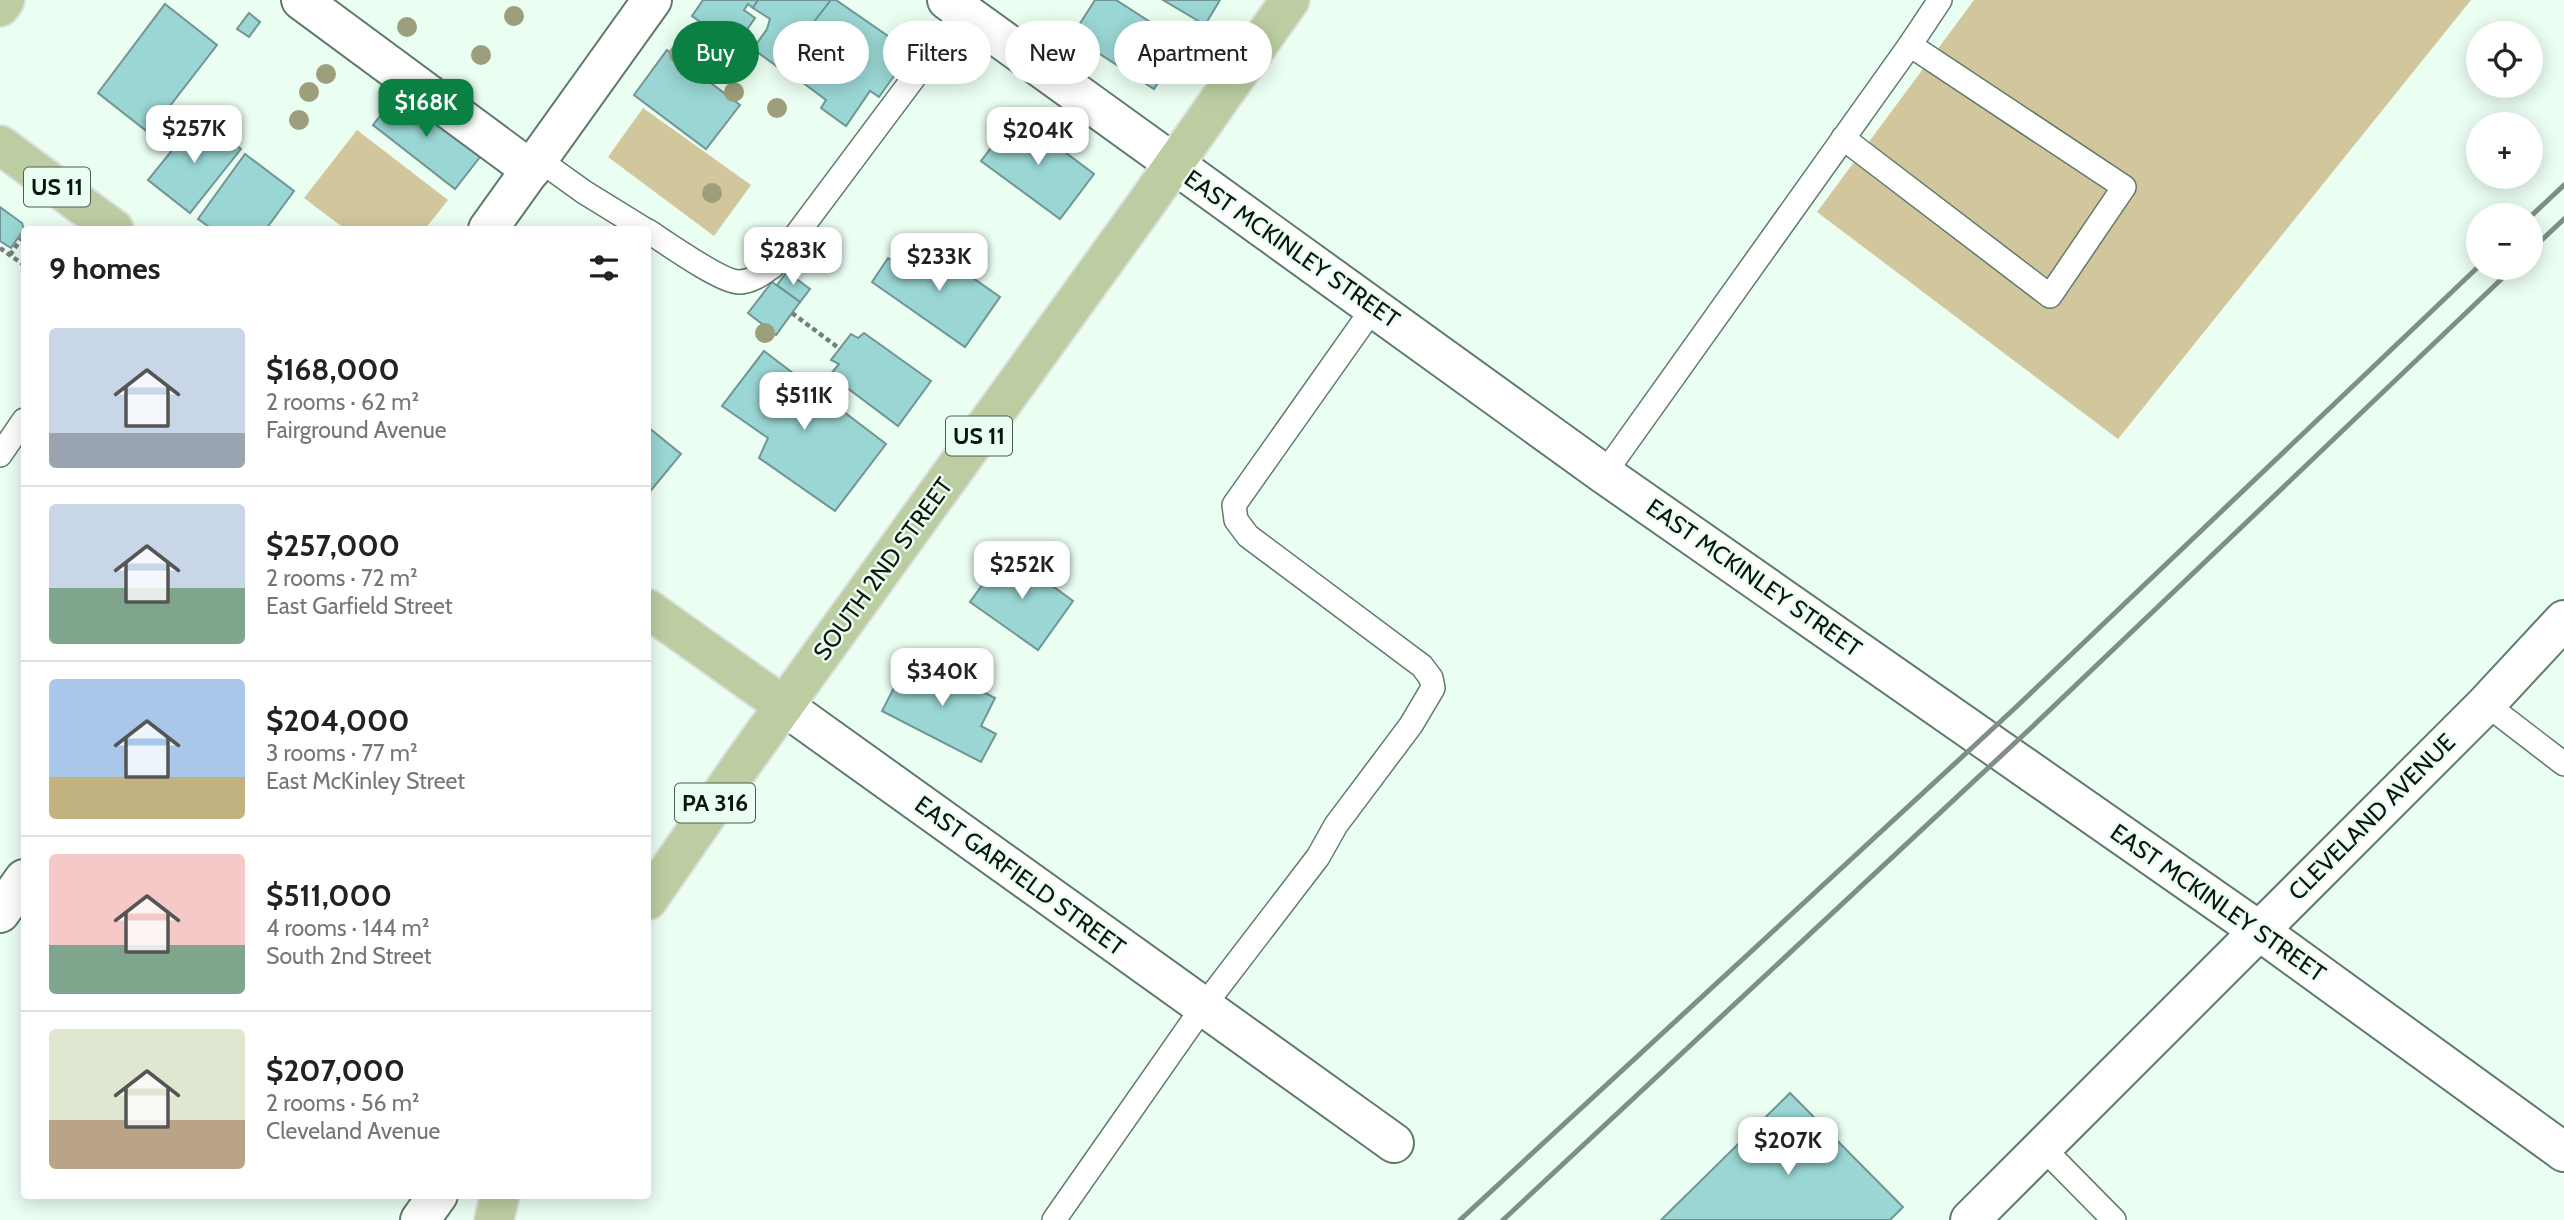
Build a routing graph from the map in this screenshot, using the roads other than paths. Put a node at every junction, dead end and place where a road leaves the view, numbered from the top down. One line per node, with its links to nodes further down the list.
1 (302, 0): 10 (street)
2 (652, 0): 10 (street)
3 (1290, 0): 9 (main road, SOUTH 2ND STREET / US 11)
4 (1940, 0): 6 (lane)
5 (955, 6): 9 (street, EAST MCKINLEY STREET); 14 (lane)
6 (1910, 45): 7 (lane); 7 (lane)
7 (1843, 138): 18 (lane)
8 (0, 145): 11 (main road, US 11)
9 (1172, 164): 15 (street, EAST MCKINLEY STREET); 22 (main road, SOUTH 2ND STREET / US 11)
10 (535, 165): 12 (street); 13 (lane)
11 (110, 226)
12 (490, 226)
13 (639, 226)
14 (651, 233)
15 (1374, 307): 18 (street, EAST MCKINLEY STREET); 28 (lane)
16 (21, 424): 17 (lane)
17 (0, 455)
18 (1604, 474): 27 (street, EAST MCKINLEY STREET)
19 (651, 611): 22 (main road, EAST GARFIELD STREET)
20 (2564, 620): 21 (street, CLEVELAND AVENUE)
21 (2486, 704): 23 (lane); 27 (street, CLEVELAND AVENUE)
22 (783, 706): 25 (main road, SOUTH 2ND STREET / PA 316); 28 (street, EAST GARFIELD STREET)
23 (2564, 764)
24 (21, 883): 26 (street)
25 (651, 896)
26 (0, 913)
27 (2258, 930): 30 (street, CLEVELAND AVENUE); 31 (street, EAST MCKINLEY STREET)
28 (1203, 1007): 29 (street, EAST GARFIELD STREET); 36 (lane)
29 (1394, 1143)
30 (2041, 1146): 37 (street, CLEVELAND AVENUE); 38 (lane)
31 (2564, 1152)
32 (435, 1199): 34 (street)
33 (499, 1199): 35 (main road)
34 (420, 1220)
35 (494, 1220)
36 (1054, 1220)
37 (1970, 1220)
38 (2114, 1220)

